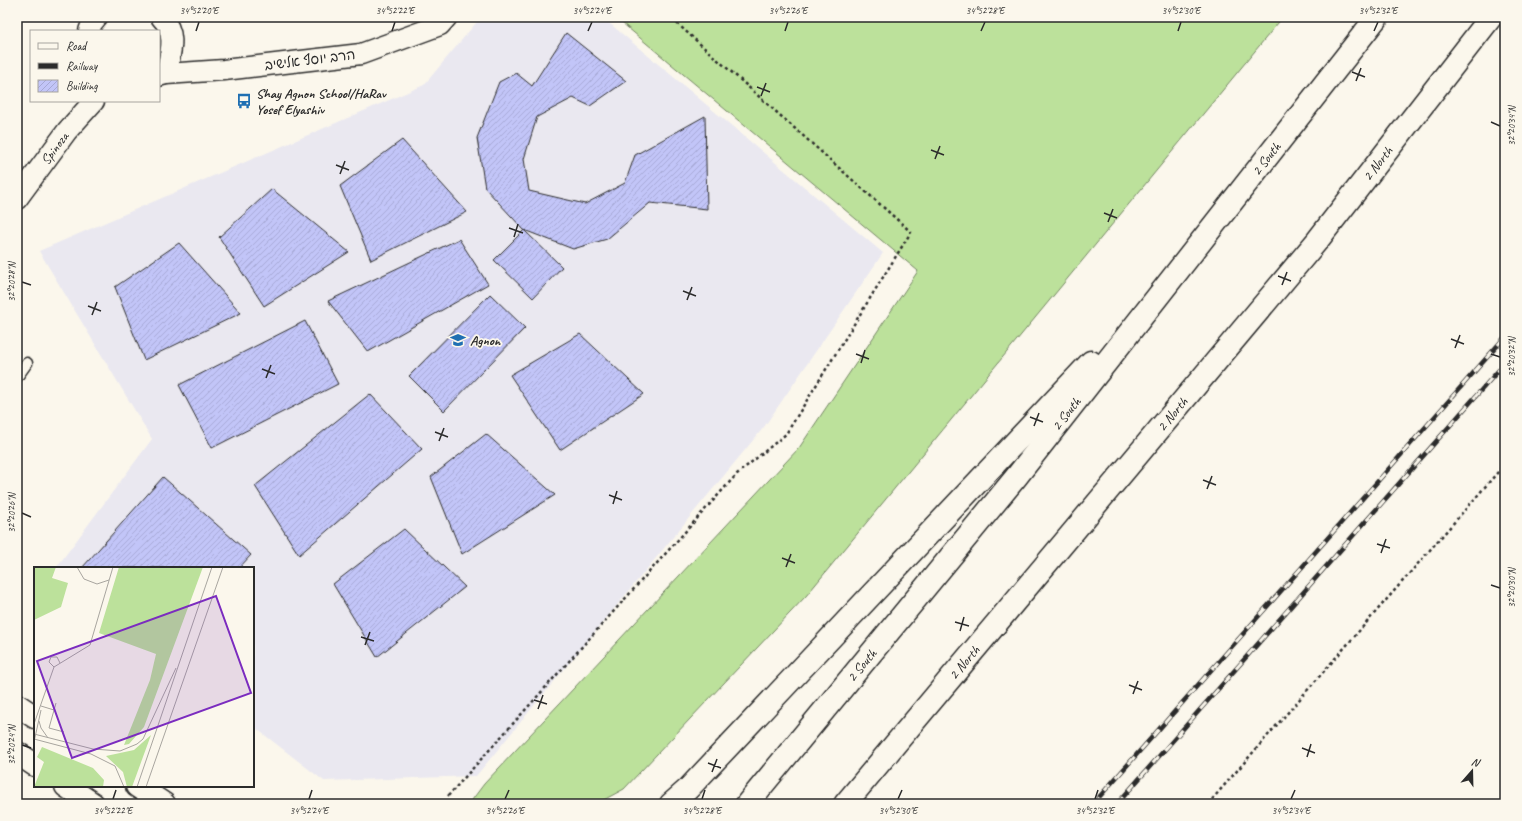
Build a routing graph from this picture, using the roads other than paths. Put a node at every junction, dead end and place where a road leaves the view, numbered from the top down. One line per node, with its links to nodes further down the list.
1 (97, 17): 6 (street)
2 (161, 17): 7 (street)
3 (447, 17): 7 (street, הרב יוסף אלישיב)
4 (1377, 17): 10 (main road, 2 South)
5 (1491, 17): 23 (main road, 2 North)
6 (89, 30)
7 (162, 75)
8 (93, 102): 9 (street, Spinoza)
9 (17, 199)
10 (1188, 259): 21 (main road); 22 (main road, 2 South)
11 (27, 363): 12 (lane)
12 (17, 377)
13 (17, 705): 14 (main road)
14 (34, 716)
15 (17, 753): 16 (main road)
16 (34, 764)
17 (68, 787): 19 (main road)
18 (138, 787): 20 (main road)
19 (93, 804)
20 (164, 804)
21 (672, 804)
22 (747, 804)
23 (845, 804)

